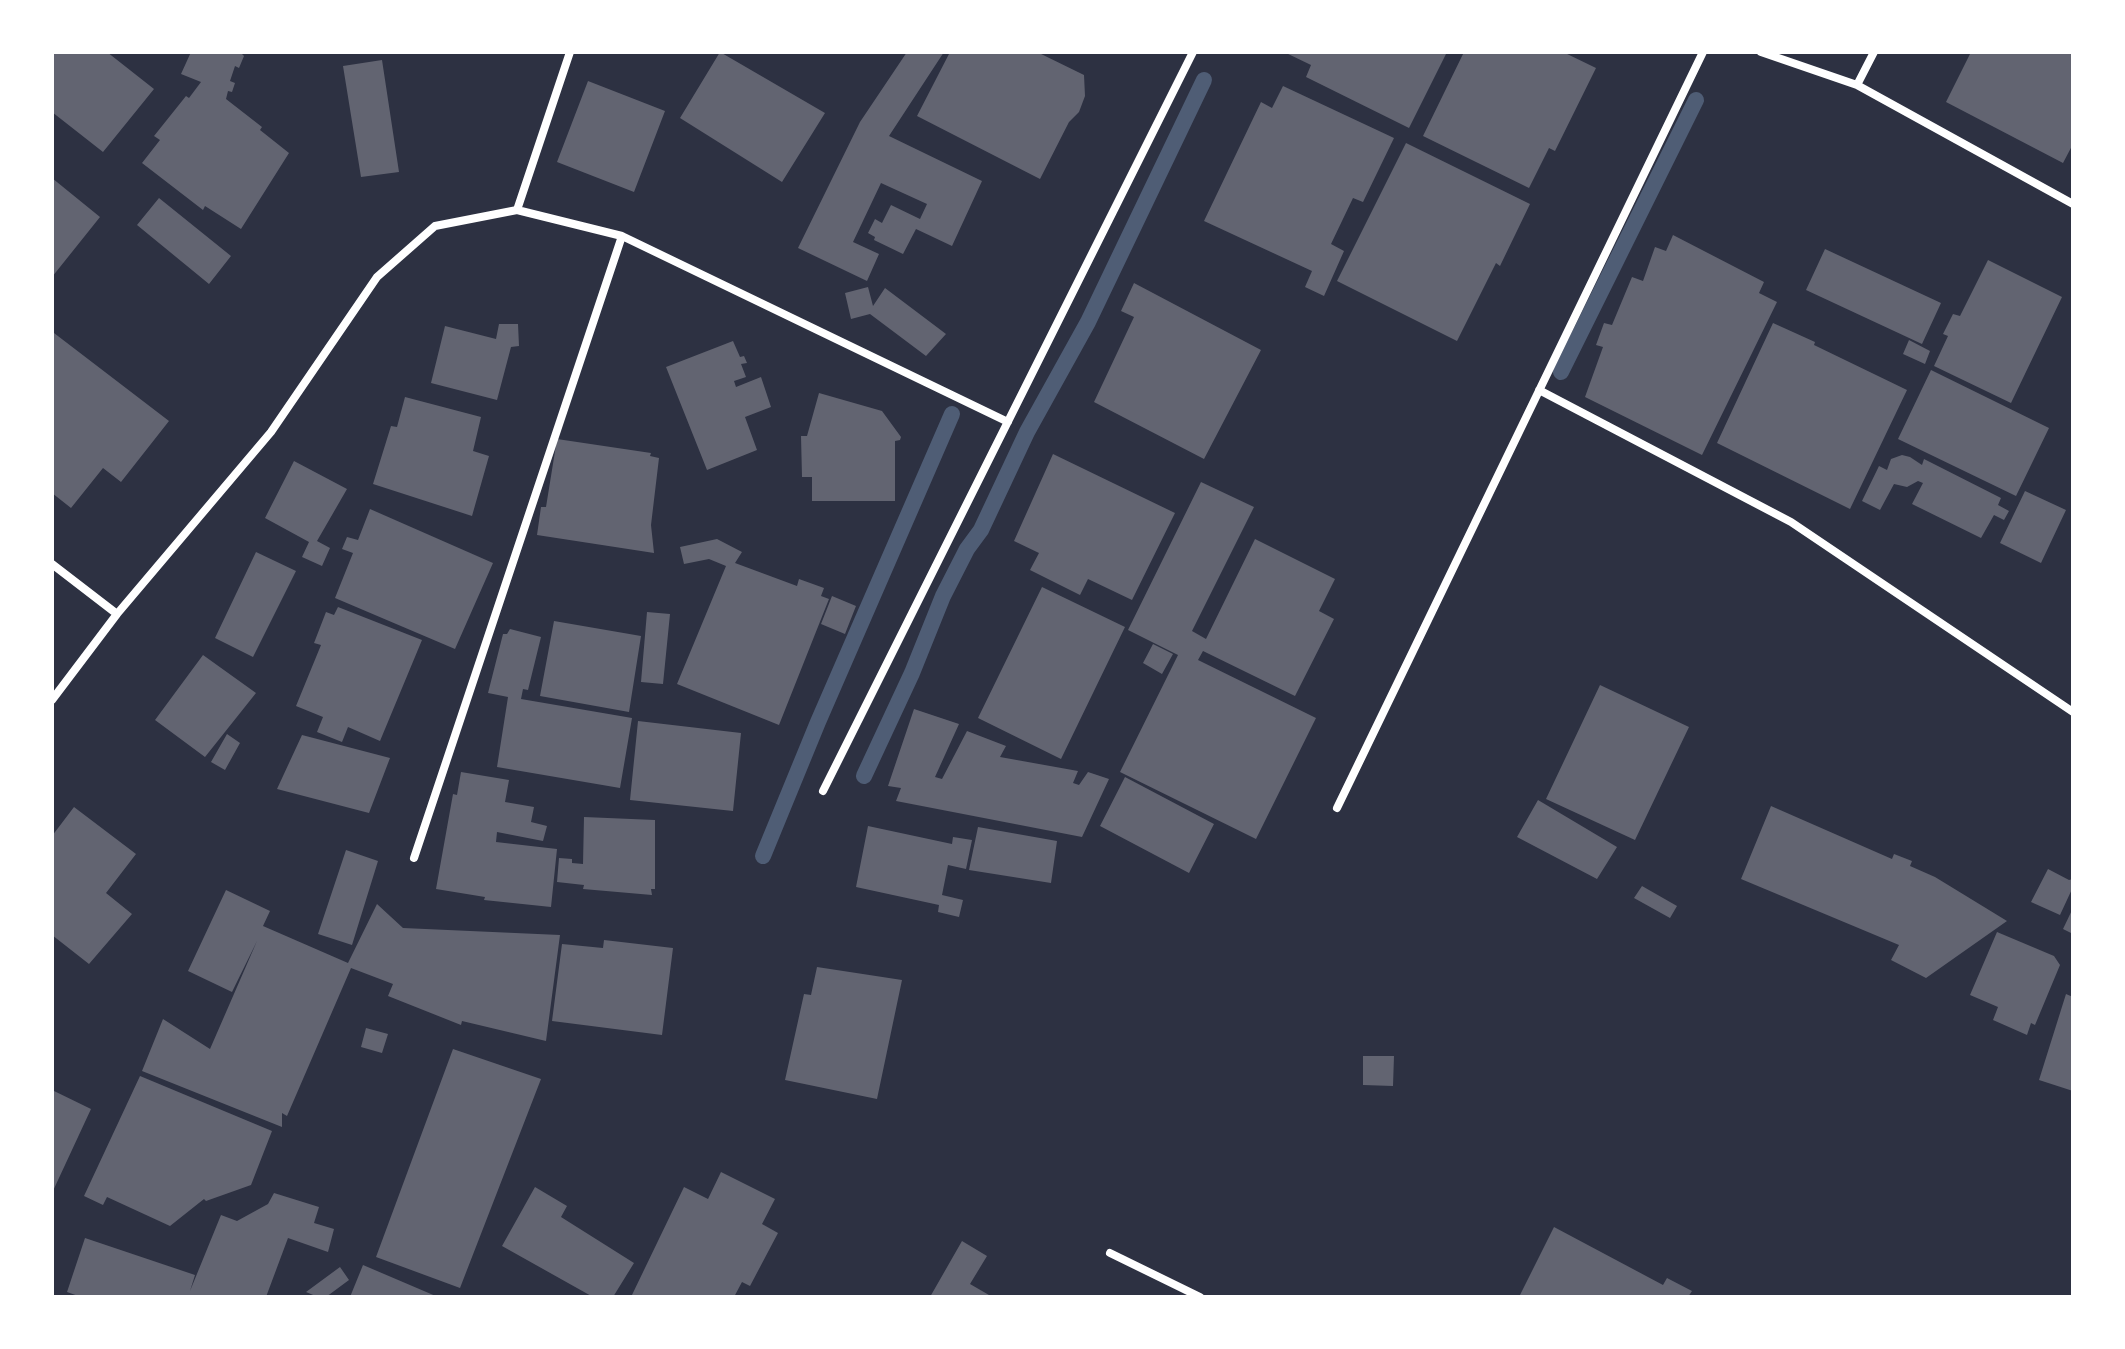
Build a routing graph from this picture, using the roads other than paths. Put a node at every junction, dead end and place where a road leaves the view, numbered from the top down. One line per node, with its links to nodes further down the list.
1 (570, 52): 8 (street)
2 (1193, 52): 11 (street)
3 (1703, 52): 10 (street)
4 (1761, 52): 6 (street)
5 (1874, 52): 6 (street)
6 (1857, 85): 7 (street)
7 (2073, 204)
8 (517, 210): 9 (street); 13 (street)
9 (622, 236): 11 (street); 18 (street)
10 (1539, 390): 15 (street); 17 (street)
11 (1008, 422): 16 (street)
12 (52, 564): 13 (street)
13 (117, 614): 14 (street)
14 (52, 700)
15 (2073, 712)
16 (823, 791)
17 (1337, 808)
18 (414, 858)
19 (1110, 1253): 20 (street)
20 (1200, 1297)

